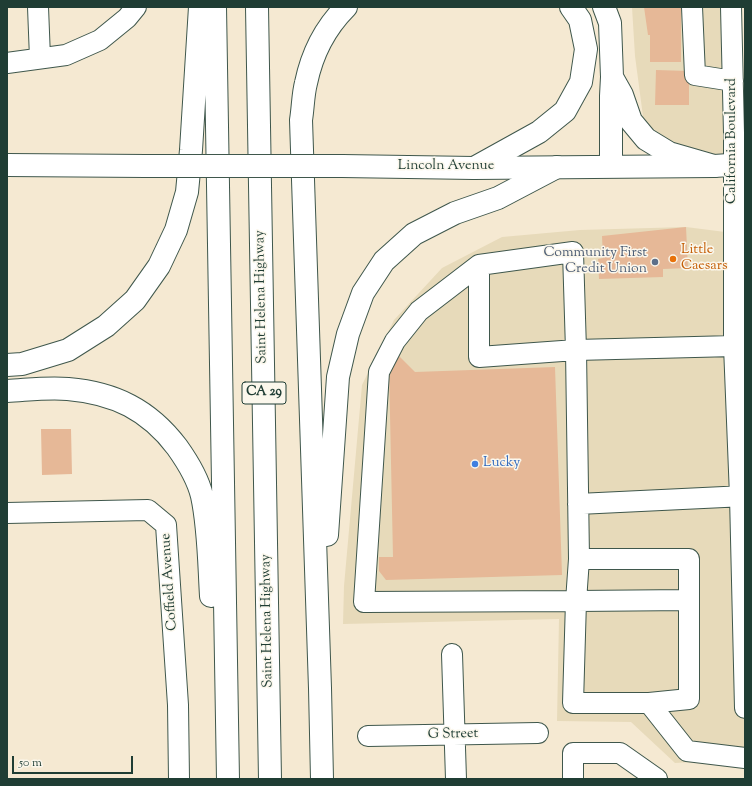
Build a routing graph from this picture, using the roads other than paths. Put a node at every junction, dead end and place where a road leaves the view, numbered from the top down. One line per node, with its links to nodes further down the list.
1 (38, 7): 11 (street)
2 (136, 7): 11 (street)
3 (200, 7): 23 (main road)
4 (215, 7): 41 (main road, CA 29)
5 (257, 7): 42 (main road, Saint Helena Highway / CA 29)
6 (346, 7): 32 (main road)
7 (571, 7): 19 (main road)
8 (604, 7): 13 (main road)
9 (692, 7): 14 (street)
10 (731, 7): 14 (street, California Boulevard)
11 (40, 58): 12 (street)
12 (7, 63)
13 (612, 77): 16 (main road); 17 (main road)
14 (733, 81): 16 (street, California Boulevard)
15 (8, 162): 19 (main road, Lincoln Avenue, bridge)
16 (731, 165): 17 (main road, Lincoln Avenue); 21 (street, California Boulevard)
17 (611, 166): 18 (main road, Lincoln Avenue)
18 (557, 167): 19 (main road, Lincoln Avenue); 32 (main road)
19 (474, 168)
20 (479, 265): 22 (street); 22 (street); 30 (street)
21 (734, 346): 22 (street); 25 (street, California Boulevard)
22 (576, 350): 26 (street)
23 (7, 365)
24 (7, 391): 40 (main road)
25 (743, 496): 26 (street); 34 (street, California Boulevard)
26 (578, 504): 28 (street)
27 (7, 513): 39 (street, Coffield Avenue)
28 (579, 559): 29 (street); 30 (street)
29 (689, 600): 30 (street); 33 (street)
30 (576, 601): 33 (street)
31 (452, 654): 36 (street)
32 (320, 688): 43 (main road)
33 (649, 703): 38 (street)
34 (745, 708)
35 (538, 733): 36 (street, G Street)
36 (454, 734): 37 (street, G Street); 44 (street)
37 (368, 736)
38 (745, 758)
39 (179, 779)
40 (221, 779)
41 (228, 779)
42 (270, 779)
43 (322, 779)
44 (456, 779)
45 (573, 779): 46 (street)
46 (656, 779)

